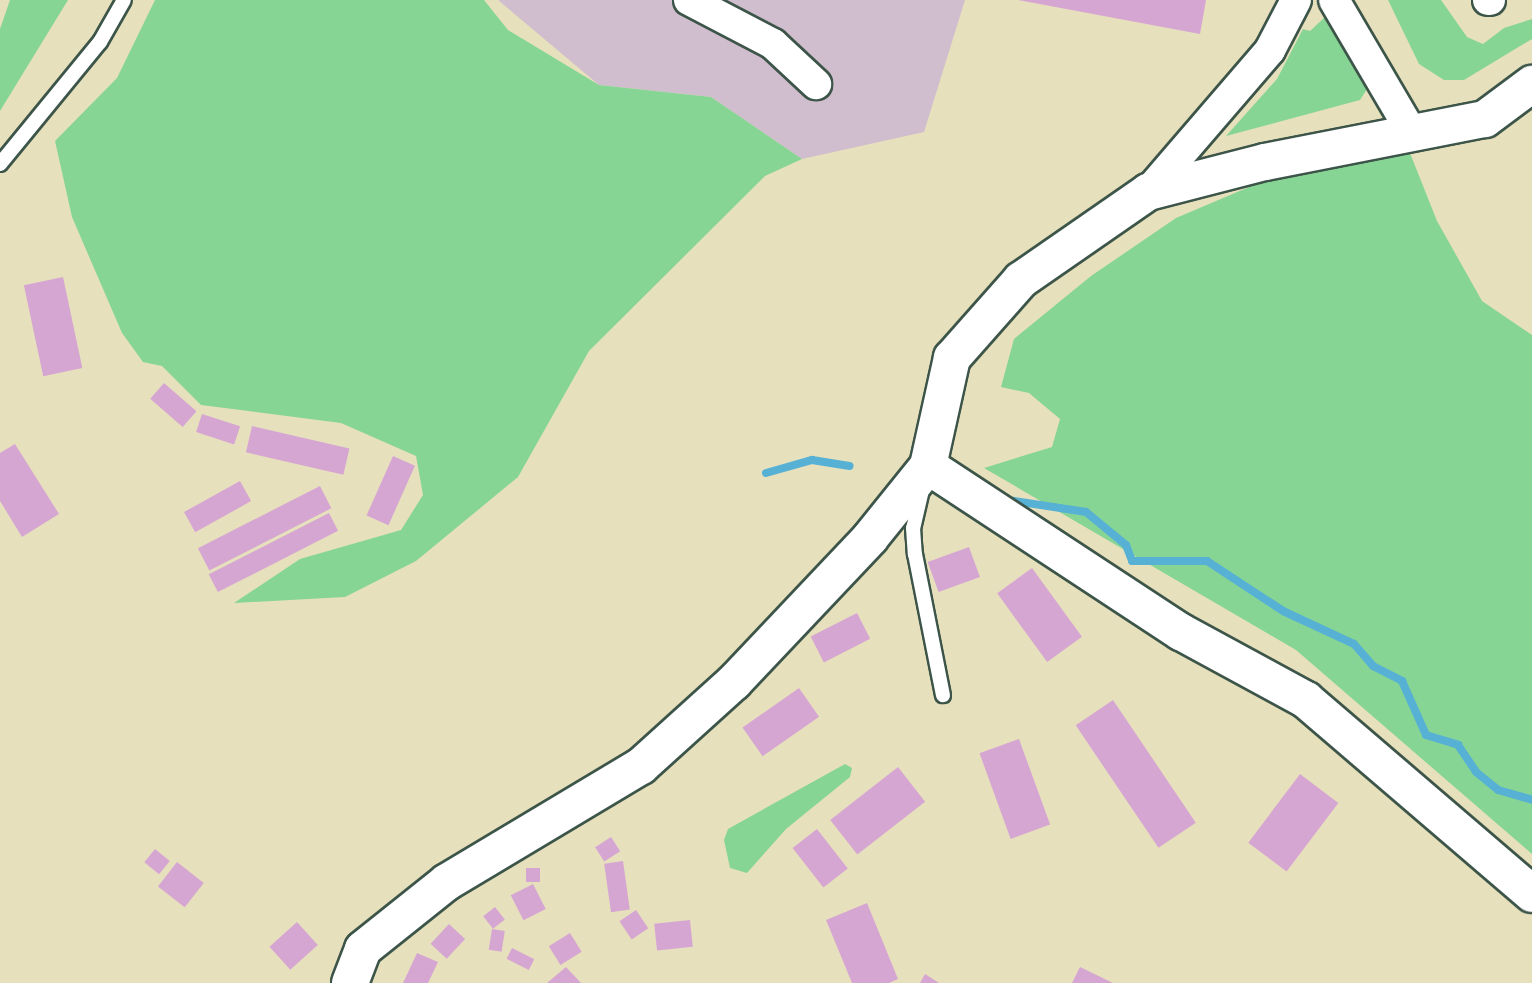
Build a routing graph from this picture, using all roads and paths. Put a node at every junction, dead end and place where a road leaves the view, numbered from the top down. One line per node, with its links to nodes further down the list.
1 (124, 0): 8 (lane)
2 (689, 0): 5 (street)
3 (1296, 0): 9 (street)
4 (1334, 0): 7 (street)
5 (816, 84)
6 (1532, 84): 7 (street)
7 (1412, 133): 9 (street)
8 (0, 164)
9 (1148, 192): 10 (street)
10 (928, 466): 11 (lane); 12 (street); 13 (street)
11 (943, 695)
12 (1532, 894)
13 (350, 983)

